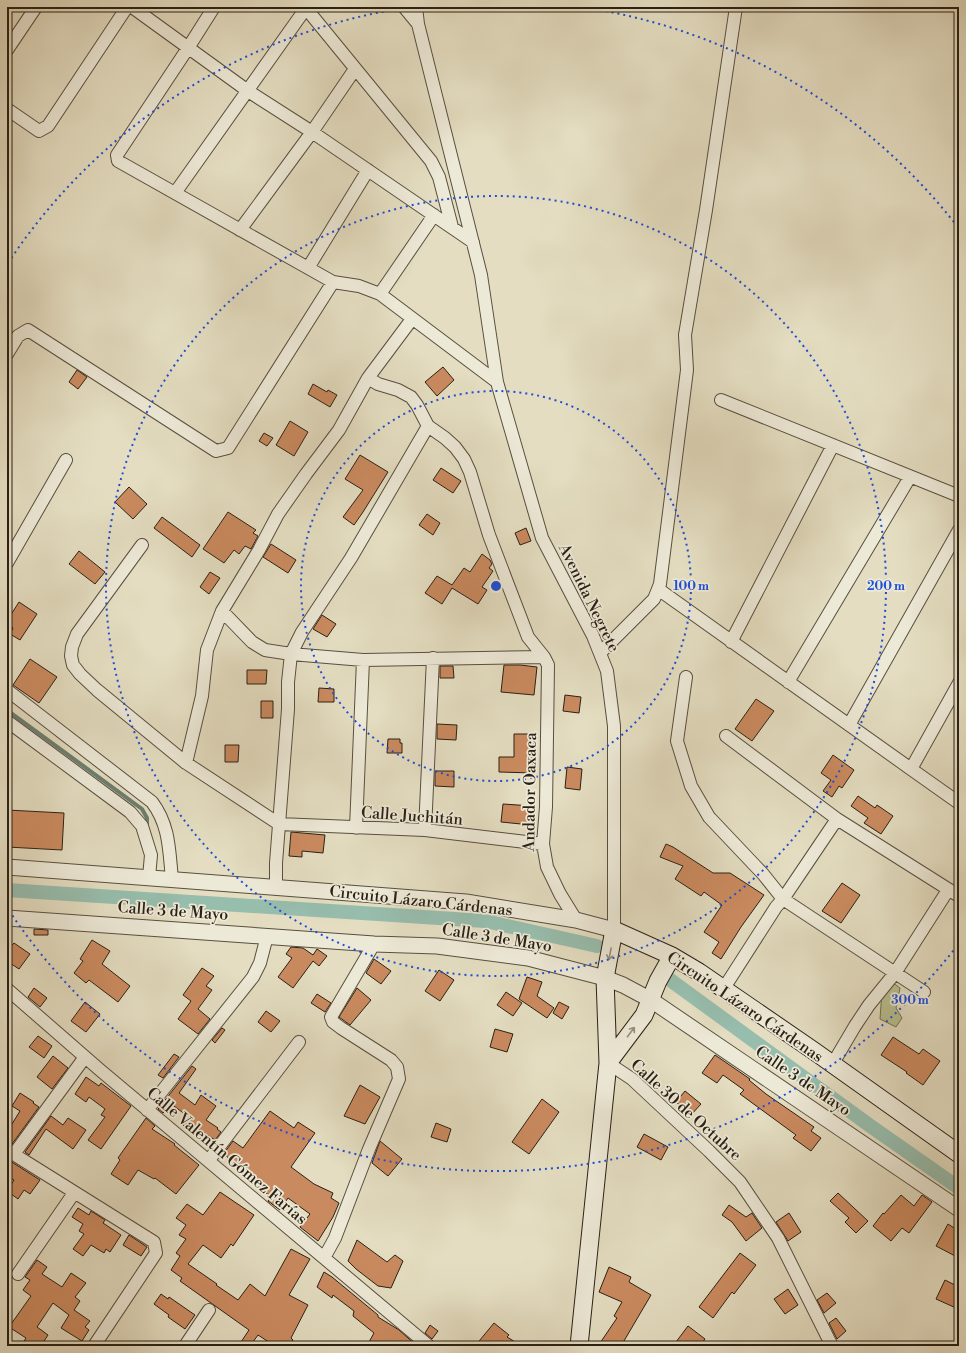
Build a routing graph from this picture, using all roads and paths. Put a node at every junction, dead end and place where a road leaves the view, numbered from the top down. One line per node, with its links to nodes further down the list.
1 (36, 7): 11 (street)
2 (128, 7): 14 (street)
3 (132, 7): 10 (street)
4 (214, 7): 10 (street)
5 (404, 7): 9 (street)
6 (416, 7): 9 (street, Avenida Negrete)
7 (736, 7): 38 (street)
8 (305, 8): 12 (street); 13 (street)
9 (418, 24): 21 (street, Avenida Negrete)
10 (188, 48): 13 (street); 17 (street)
11 (7, 50)
12 (355, 69): 15 (street); 19 (street)
13 (248, 91): 15 (street); 17 (street)
14 (7, 109)
15 (312, 132): 16 (street); 20 (street)
16 (368, 170): 18 (street); 22 (street)
17 (175, 193): 20 (street)
18 (434, 215): 19 (street); 24 (street)
19 (452, 227): 21 (street)
20 (240, 230): 22 (street)
21 (473, 242): 28 (street, Avenida Negrete)
22 (308, 268): 23 (street)
23 (333, 282): 24 (street); 26 (street)
24 (380, 294): 25 (street)
25 (412, 319): 27 (street); 28 (street)
26 (7, 354)
27 (368, 378): 30 (street); 39 (street)
28 (497, 382): 41 (street, Avenida Negrete)
29 (721, 400): 31 (street)
30 (428, 426): 42 (street); 43 (street)
31 (833, 445): 33 (street); 40 (street)
32 (66, 460): 37 (street)
33 (910, 477): 34 (street); 47 (street)
34 (959, 496)
35 (959, 530): 51 (street)
36 (142, 545): 53 (street)
37 (7, 563)
38 (658, 589): 40 (street); 41 (street)
39 (222, 611): 42 (street); 53 (street)
40 (731, 642): 47 (street)
41 (600, 653): 70 (street, Avenida Negrete)
42 (291, 654): 45 (street); 57 (street)
43 (544, 657): 44 (street); 60 (street, Andador Oaxaca)
44 (433, 658): 45 (street); 59 (street)
45 (363, 660): 58 (street)
46 (686, 677): 67 (street)
47 (788, 682): 51 (street)
48 (959, 683): 54 (street)
49 (7, 690): 63 (street)
50 (7, 721): 62 (street)
51 (849, 725): 54 (street)
52 (726, 736): 56 (street)
53 (186, 763): 57 (street)
54 (911, 769): 55 (street)
55 (959, 803)
56 (837, 819): 65 (street); 67 (street)
57 (279, 824): 58 (street, Calle Juchitán); 64 (street)
58 (356, 828): 59 (street, Calle Juchitán)
59 (425, 830): 60 (street, Calle Juchitán)
60 (543, 844): 69 (street, Andador Oaxaca)
61 (7, 867): 62 (street, Circuito Lázaro Cárdenas)
62 (149, 877): 63 (street, Circuito Lázaro Cárdenas)
63 (172, 880): 64 (street, Circuito Lázaro Cárdenas)
64 (276, 887): 69 (street, Circuito Lázaro Cárdenas)
65 (948, 890): 66 (street); 74 (street)
66 (959, 896)
67 (783, 899): 74 (street); 76 (street)
68 (7, 918): 71 (street, Calle 3 de Mayo)
69 (576, 920): 70 (street, Circuito Lázaro Cárdenas)
70 (614, 930): 73 (main road, Circuito Lázaro Cárdenas); 75 (main road, one-way to 75)
71 (267, 936): 72 (street, Calle 3 de Mayo); 84 (street)
72 (374, 944): 75 (street, Calle 3 de Mayo); 90 (street)
73 (672, 956): 76 (main road, Circuito Lázaro Cárdenas); 79 (main road)
74 (895, 973): 78 (street); 83 (street)
75 (605, 978): 79 (street, Calle 3 de Mayo); 82 (main road)
76 (724, 988): 83 (main road, Circuito Lázaro Cárdenas)
77 (7, 989): 81 (street, Calle Valentín Gómez Farías)
78 (924, 992)
79 (651, 1000): 82 (main road, one-way to 79); 89 (street, Calle 3 de Mayo)
80 (299, 1042): 87 (street)
81 (85, 1057): 84 (street, Calle Valentín Gómez Farías); 85 (street)
82 (608, 1063): 96 (main road); 97 (street, Calle 30 de Octubre)
83 (832, 1065): 86 (main road, Circuito Lázaro Cárdenas)
84 (147, 1110): 87 (street, Calle Valentín Gómez Farías)
85 (10, 1152): 88 (street)
86 (959, 1154)
87 (209, 1160): 90 (street, Calle Valentín Gómez Farías)
88 (74, 1193): 91 (street); 93 (street)
89 (959, 1209)
90 (324, 1258): 95 (street, Calle Valentín Gómez Farías)
91 (18, 1274)
92 (208, 1310): 94 (street)
93 (94, 1346)
94 (186, 1346)
95 (429, 1346)
96 (579, 1346)
97 (832, 1346)

